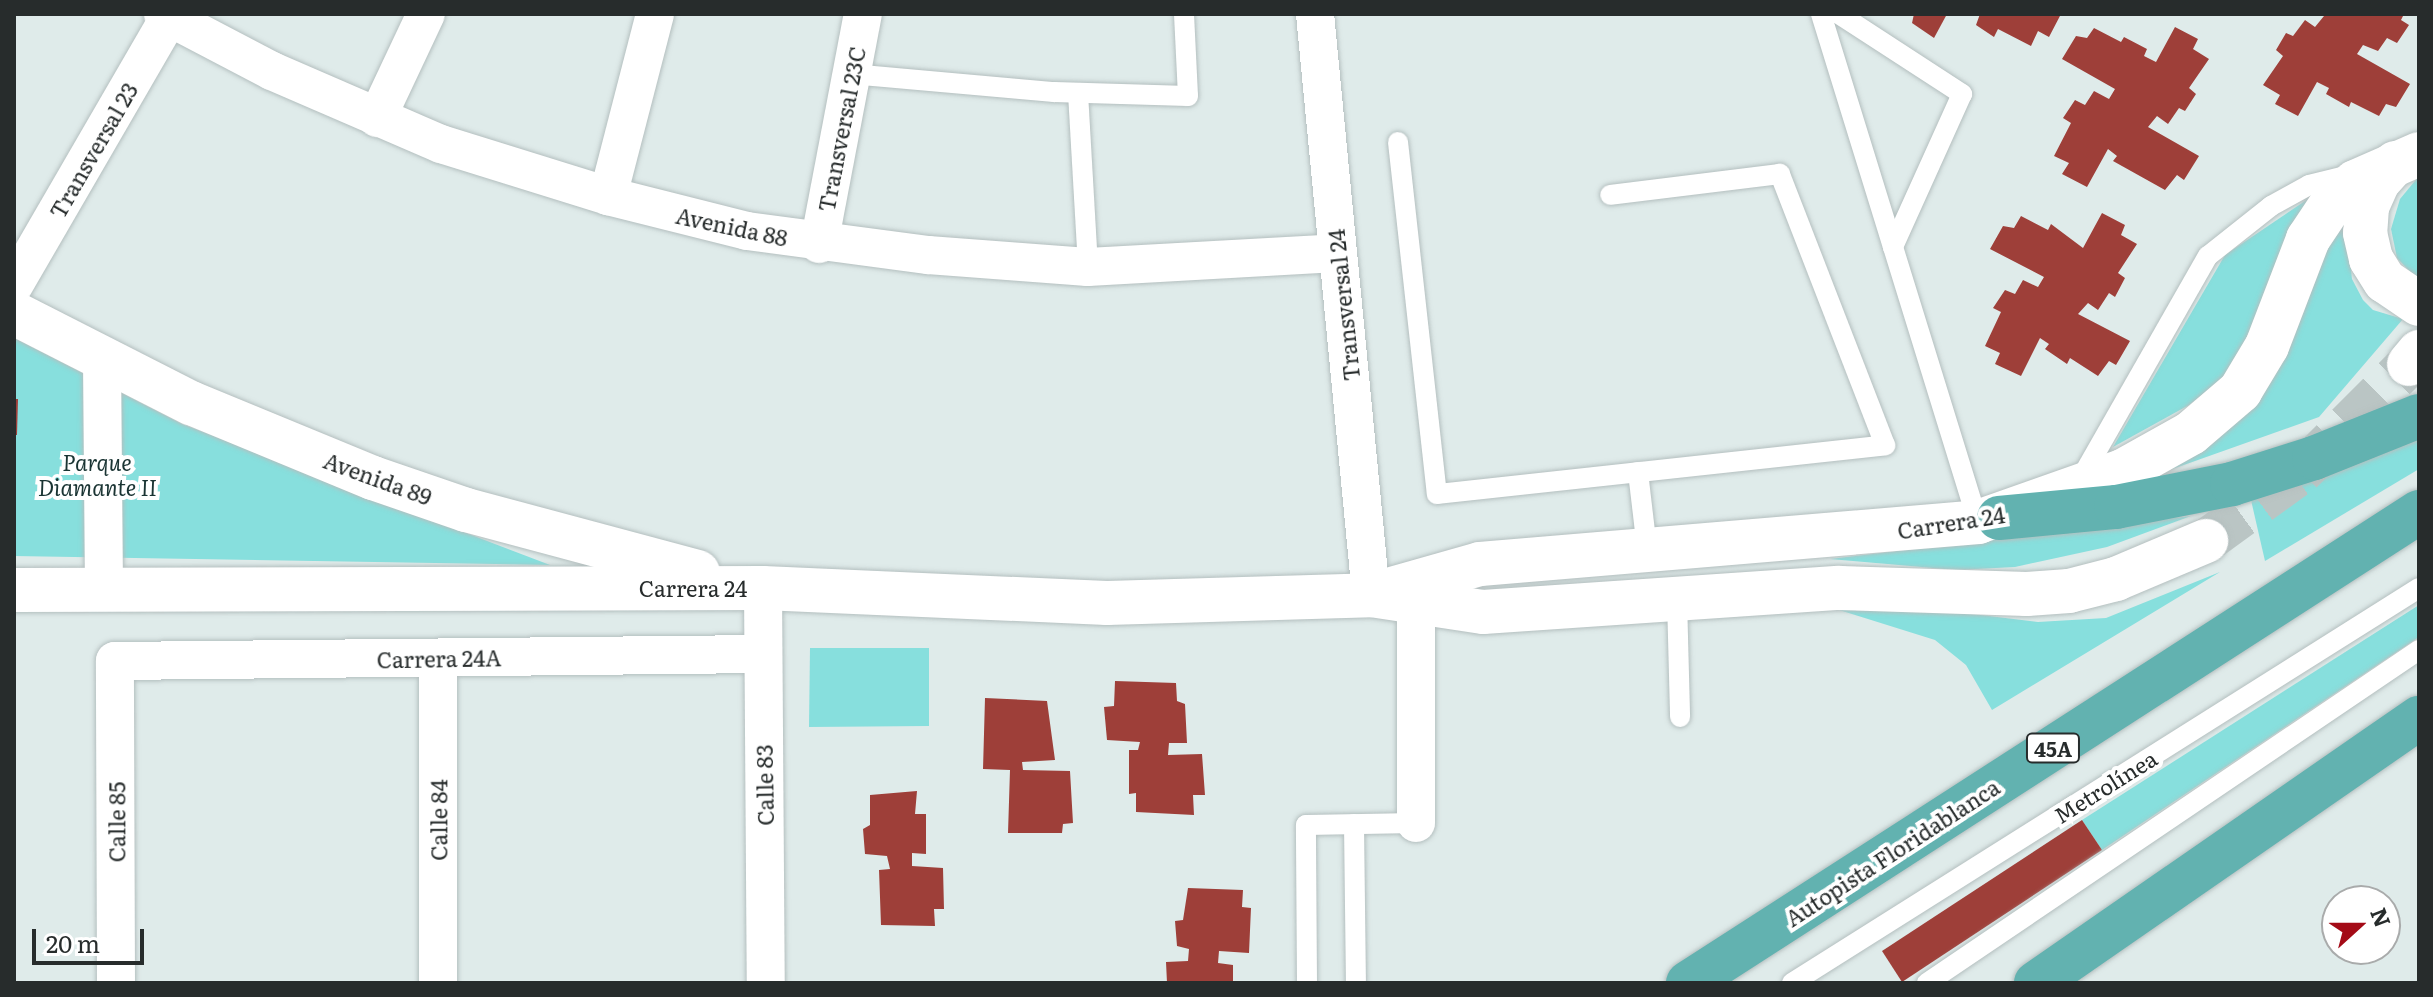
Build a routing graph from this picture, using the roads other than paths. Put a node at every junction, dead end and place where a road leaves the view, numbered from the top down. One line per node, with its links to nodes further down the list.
1 (426, 14): 11 (street)
2 (655, 14): 15 (street)
3 (863, 14): 9 (street, Transversal 23C)
4 (1184, 14): 10 (lane)
5 (1315, 14): 18 (street, Transversal 24)
6 (1821, 14): 17 (lane)
7 (1839, 14): 17 (lane)
8 (168, 15): 11 (street, Avenida 88); 20 (street, Transversal 23)
9 (851, 74): 10 (lane); 16 (street, Transversal 23C)
10 (1078, 93): 19 (lane)
11 (377, 118): 15 (street, Avenida 88)
12 (1398, 142): 25 (lane)
13 (2407, 158): 21 (street); 26 (street, Carrera 24); 26 (lane)
14 (1610, 195): 25 (lane)
15 (608, 196): 16 (street, Avenida 88)
16 (819, 244): 19 (street, Avenida 88)
17 (1893, 247): 28 (lane)
18 (1337, 253): 19 (street, Avenida 88); 37 (street, Transversal 24)
19 (1088, 267)
20 (14, 285)
21 (2419, 304)
22 (14, 313): 23 (street, Avenida 89)
23 (102, 360): 29 (street, Avenida 89); 35 (street)
24 (2419, 416): 28 (highway)
25 (1638, 472): 31 (lane)
26 (2073, 492): 28 (street, Carrera 24)
27 (2419, 512): 53 (highway, Autopista Floridablanca / 45A)
28 (1988, 520): 31 (street, Carrera 24)
29 (563, 538): 32 (street); 33 (street, Avenida 89)
30 (2206, 541): 38 (street, Carrera 24)
31 (1647, 549): 37 (street, Carrera 24)
32 (560, 588): 33 (street, Carrera 24); 35 (street, Carrera 24)
33 (763, 588): 37 (street, Carrera 24); 41 (street, Calle 83)
34 (2419, 588): 54 (lane, Metrolínea)
35 (104, 589): 36 (street, Carrera 24)
36 (14, 590)
37 (1371, 595): 39 (street, Carrera 24)
38 (1677, 599): 39 (street, Carrera 24); 44 (lane)
39 (1416, 602): 46 (street)
40 (2419, 650): 55 (lane)
41 (763, 654): 42 (street, Carrera 24A); 50 (street, Calle 83)
42 (438, 658): 43 (street, Carrera 24A); 49 (street, Calle 84)
43 (115, 661): 48 (street, Calle 85)
44 (1680, 717)
45 (2419, 718): 56 (highway)
46 (1416, 823): 47 (lane)
47 (1354, 824): 51 (lane); 52 (lane)
48 (116, 983)
49 (438, 983)
50 (766, 983)
51 (1307, 983)
52 (1356, 983)
53 (1688, 983)
54 (1792, 983)
55 (1927, 983)
56 (2036, 983)

